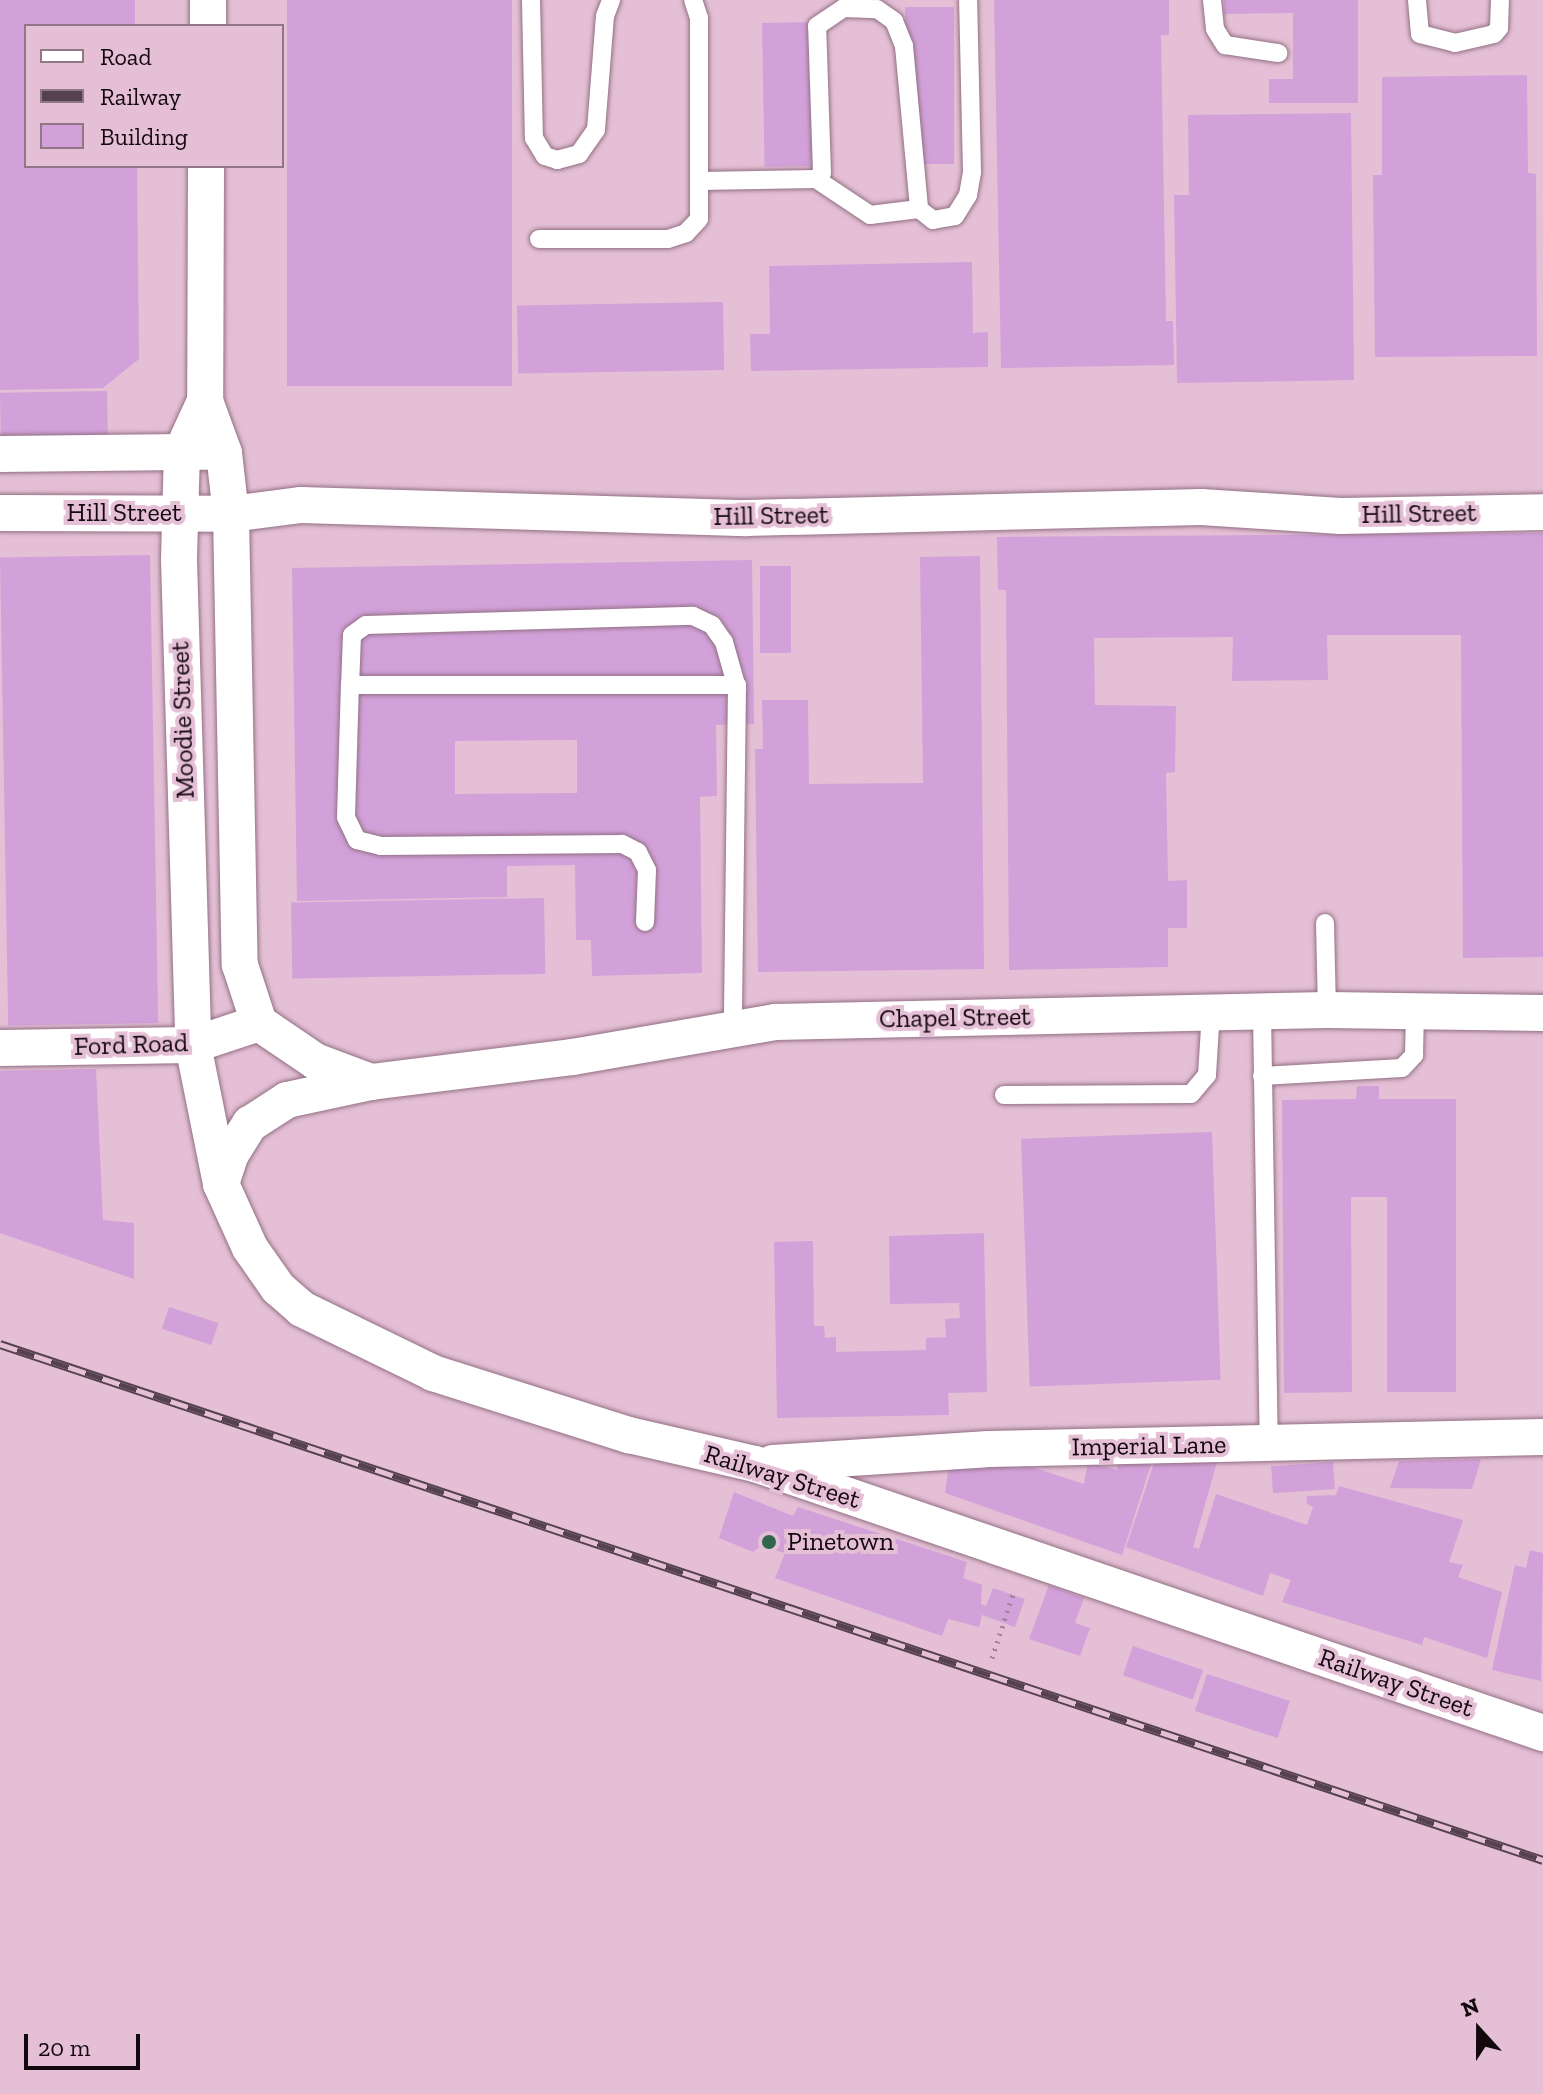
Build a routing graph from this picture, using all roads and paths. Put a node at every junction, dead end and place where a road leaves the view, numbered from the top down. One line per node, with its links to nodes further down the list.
1 (208, 0): 9 (street)
2 (531, 0): 3 (lane)
3 (611, 0)
4 (693, 0): 13 (lane)
5 (968, 0): 14 (lane)
6 (1212, 0): 10 (lane)
7 (1417, 0): 8 (lane)
8 (1500, 0)
9 (208, 24)
10 (1278, 53)
11 (206, 168): 16 (street, Moodie Street)
12 (816, 179): 13 (lane); 14 (lane); 14 (lane)
13 (700, 181): 15 (lane)
14 (919, 209)
15 (539, 239)
16 (205, 401): 17 (street, Moodie Street); 18 (street, Moodie Street)
17 (182, 451): 18 (street); 19 (street); 22 (street, Moodie Street)
18 (224, 453): 23 (street, Moodie Street)
19 (0, 454)
20 (1543, 512): 23 (street, Hill Street)
21 (0, 513): 22 (street, Hill Street)
22 (181, 513): 23 (street, Hill Street); 35 (street, Moodie Street)
23 (231, 514): 33 (street, Moodie Street)
24 (350, 687): 25 (lane); 25 (lane); 26 (lane)
25 (737, 688): 34 (lane)
26 (645, 922)
27 (1325, 923): 28 (lane)
28 (1327, 1010): 29 (street, Chapel Street); 31 (street, Chapel Street)
29 (1415, 1011): 32 (street, Chapel Street); 37 (lane)
30 (1211, 1012): 31 (street, Chapel Street); 34 (street, Chapel Street); 39 (lane)
31 (1262, 1012): 37 (lane)
32 (1543, 1013)
33 (259, 1023): 35 (street, Ford Road); 38 (street)
34 (733, 1029): 38 (street, Chapel Street)
35 (193, 1045): 36 (street, Ford Road); 40 (street, Railway Street)
36 (0, 1048)
37 (1262, 1076): 42 (lane)
38 (371, 1082): 40 (street, Chapel Street)
39 (1004, 1095)
40 (221, 1184): 43 (street, Railway Street)
41 (1543, 1437): 42 (street, Imperial Lane)
42 (1269, 1444): 43 (street, Imperial Lane)
43 (755, 1464): 44 (street, Railway Street)
44 (1025, 1556): 45 (path); 46 (street, Railway Street)
45 (992, 1658)
46 (1543, 1733)

